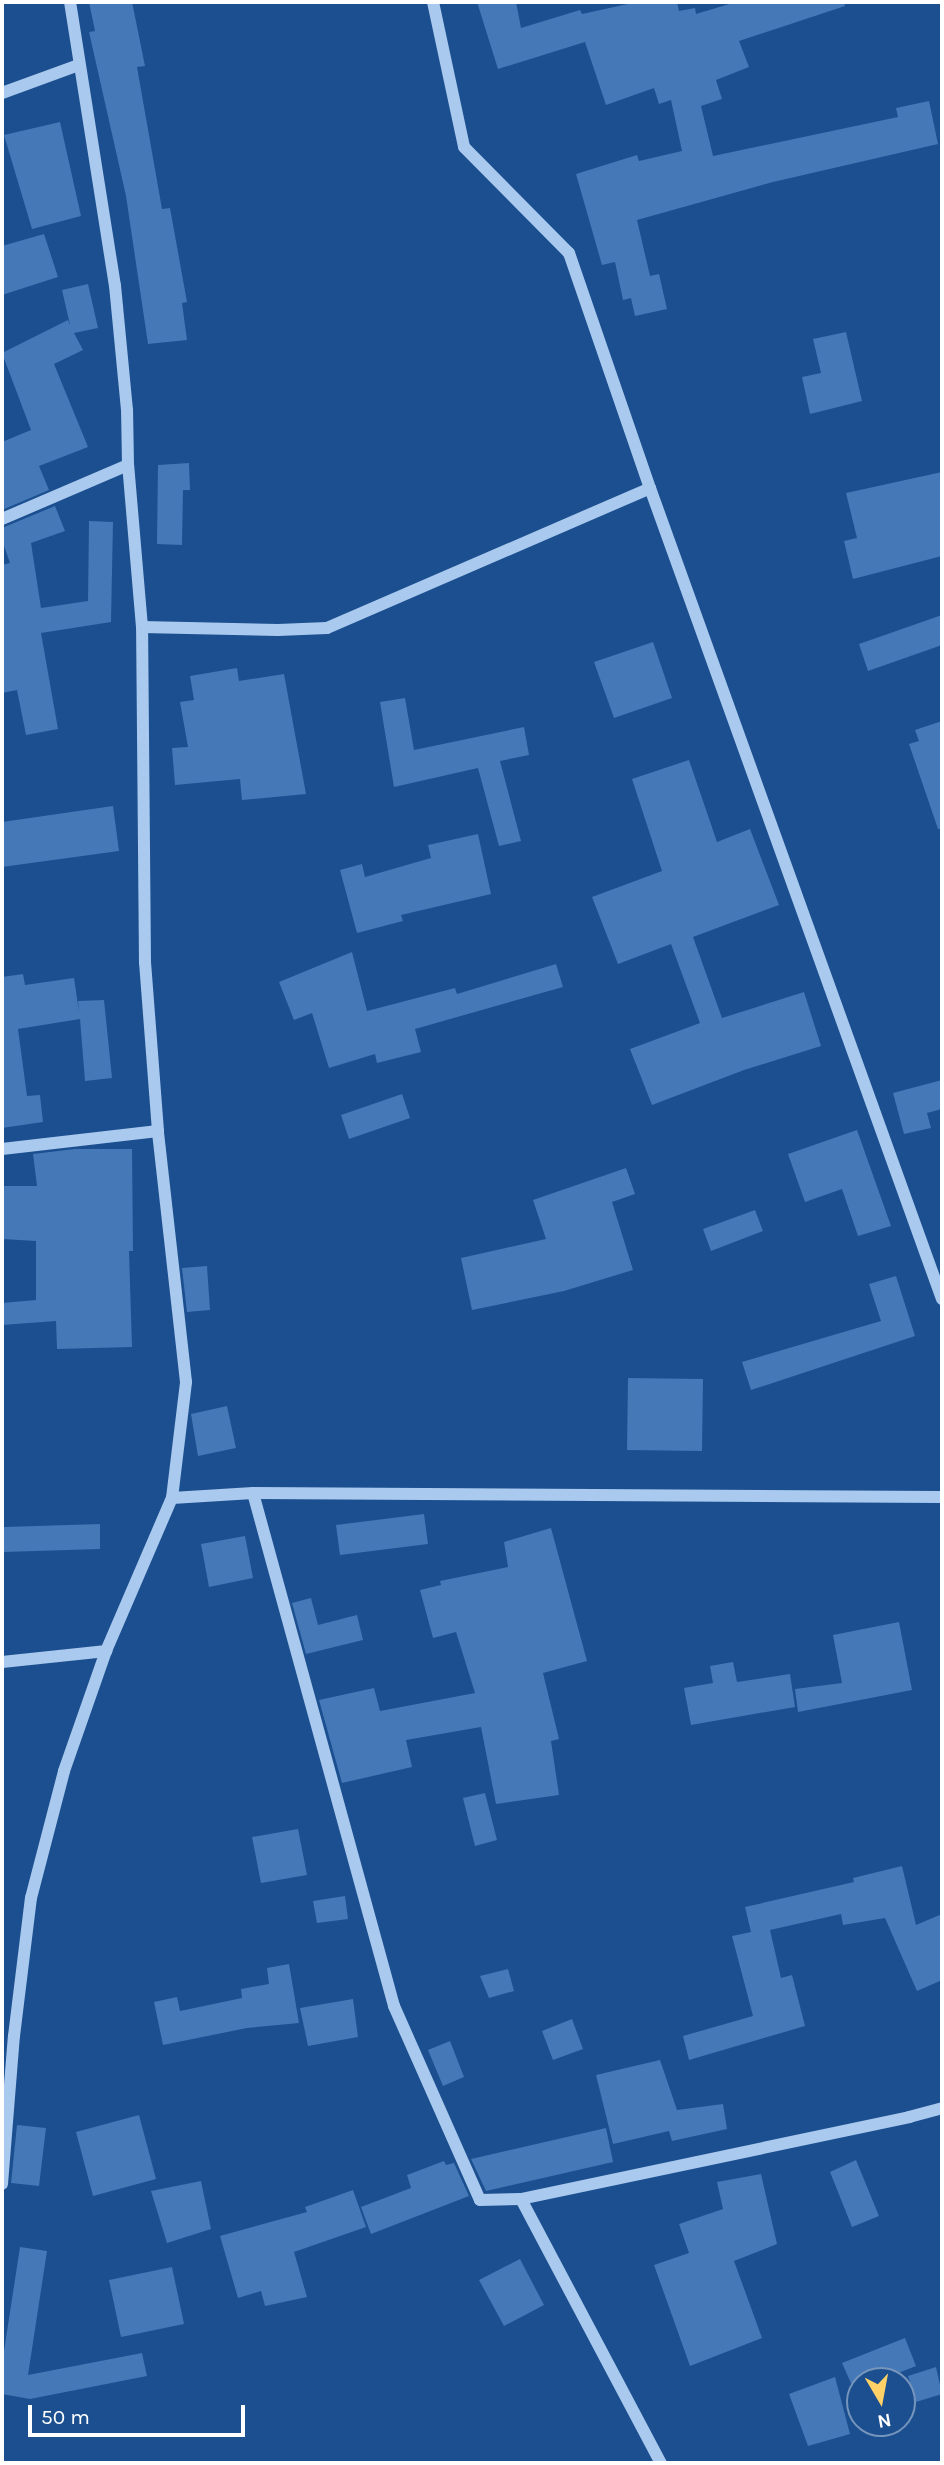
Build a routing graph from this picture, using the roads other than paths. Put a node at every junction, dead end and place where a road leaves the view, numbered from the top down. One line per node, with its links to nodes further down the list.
1 (70, 2): 3 (street)
2 (433, 2): 6 (street)
3 (79, 65): 4 (street); 5 (street)
4 (2, 93)
5 (128, 465): 7 (street); 8 (street)
6 (650, 488): 8 (street); 11 (street)
7 (2, 519)
8 (142, 627): 9 (street)
9 (158, 1130): 10 (street); 14 (street)
10 (2, 1149)
11 (942, 1299)
12 (253, 1493): 13 (street); 14 (street); 20 (street)
13 (942, 1497)
14 (172, 1498): 15 (street)
15 (106, 1651): 16 (street); 17 (street)
16 (2, 1662)
17 (8, 2036): 19 (street)
18 (942, 2108): 20 (street)
19 (2, 2184)
20 (521, 2200): 21 (street)
21 (661, 2463)

